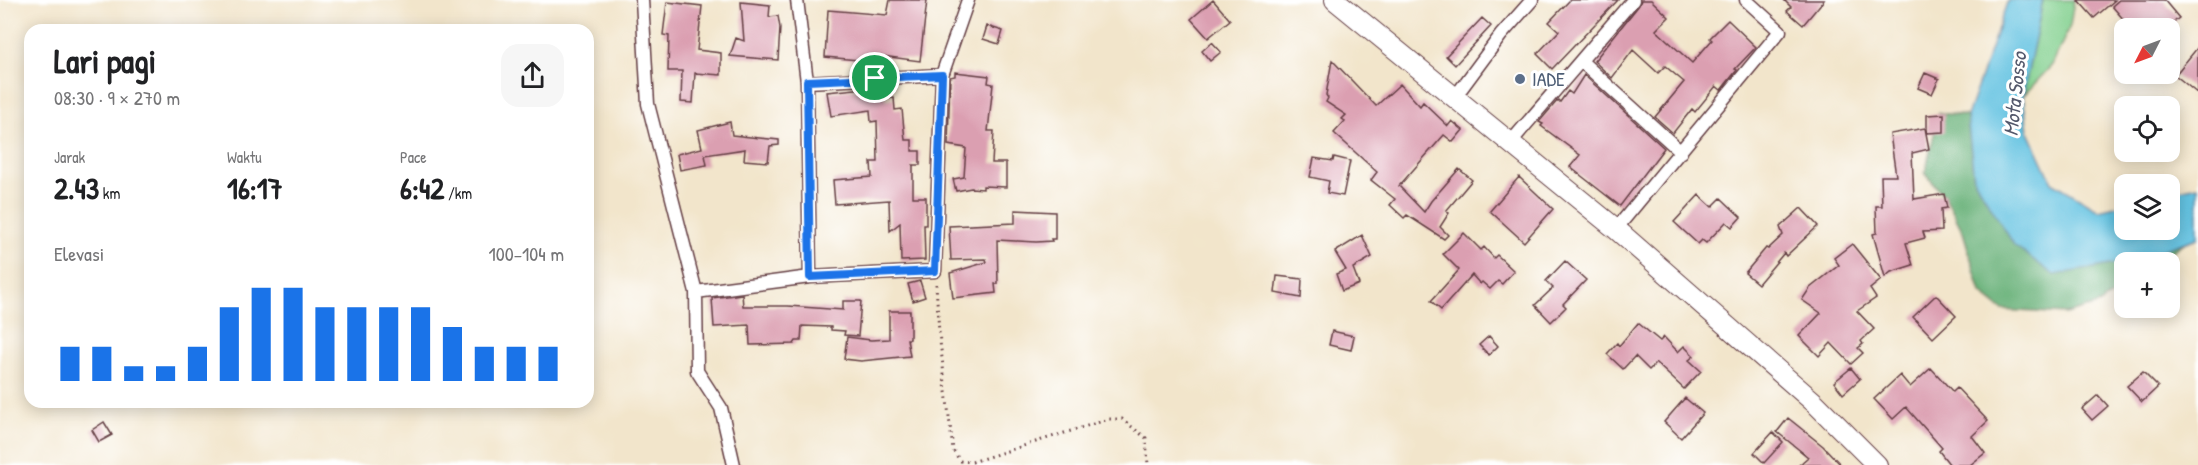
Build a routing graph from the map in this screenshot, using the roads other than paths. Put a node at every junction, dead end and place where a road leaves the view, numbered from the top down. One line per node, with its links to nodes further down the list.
1 (642, 0): 16 (street)
2 (797, 0): 10 (street)
3 (968, 0): 9 (street)
4 (1335, 0): 11 (main road)
5 (1532, 0): 11 (street)
6 (1634, 0): 8 (street)
7 (1746, 0): 13 (street)
8 (1581, 61): 12 (street); 13 (street)
9 (942, 75): 10 (street); 15 (street)
10 (807, 81): 15 (street)
11 (1455, 97): 12 (main road)
12 (1510, 143): 14 (main road)
13 (1681, 152): 14 (street)
14 (1616, 229): 18 (main road)
15 (810, 277): 16 (street)
16 (696, 292): 17 (street)
17 (734, 465)
18 (1877, 465)

